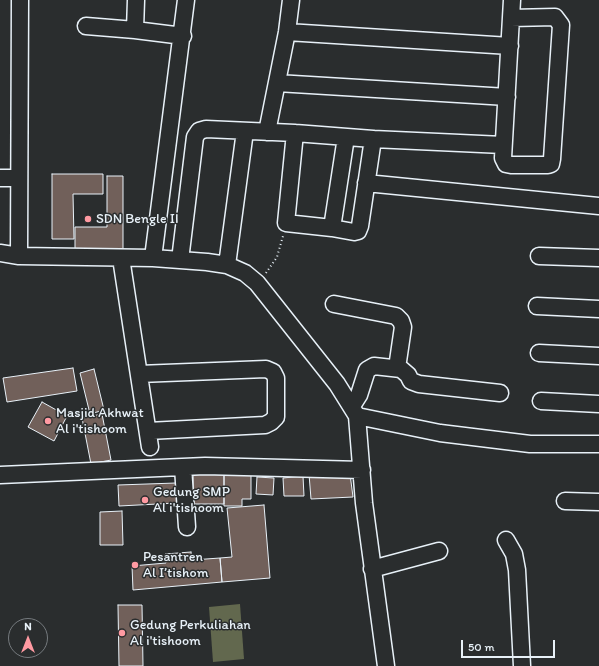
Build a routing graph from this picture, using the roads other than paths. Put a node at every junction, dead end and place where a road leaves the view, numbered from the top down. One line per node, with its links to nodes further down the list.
1 (20, 0): 21 (street)
2 (136, 0): 8 (street)
3 (186, 0): 10 (street)
4 (291, 0): 9 (street)
5 (512, 0): 6 (street)
6 (512, 18): 11 (street); 19 (street)
7 (86, 26): 8 (street)
8 (135, 30): 10 (street)
9 (288, 32): 11 (street); 12 (street)
10 (183, 36): 29 (street)
11 (510, 46): 13 (street)
12 (277, 83): 13 (street); 15 (street)
13 (507, 97): 19 (street)
14 (245, 131): 15 (street); 31 (street); 32 (street)
15 (267, 132): 16 (street)
16 (295, 133): 17 (street); 24 (street)
17 (346, 137): 18 (street); 24 (street)
18 (373, 139): 19 (street); 22 (street)
19 (503, 145)
20 (0, 178): 21 (street)
21 (18, 178): 26 (street)
22 (366, 183): 23 (street); 24 (street)
23 (599, 206)
24 (332, 228)
25 (0, 253): 26 (street)
26 (19, 256): 28 (street)
27 (539, 256): 30 (street)
28 (121, 258): 29 (street); 39 (street)
29 (153, 258): 31 (street)
30 (599, 258)
31 (180, 260): 32 (street)
32 (227, 265): 43 (street)
33 (334, 304): 38 (street)
34 (537, 306): 35 (street)
35 (599, 309)
36 (539, 354): 37 (street)
37 (599, 356)
38 (397, 368): 40 (street); 43 (street)
39 (139, 374): 39 (street)
40 (500, 393)
41 (541, 401): 42 (street)
42 (599, 404)
43 (355, 411): 44 (street); 46 (street)
44 (599, 444)
45 (183, 467): 46 (street); 47 (street); 50 (street)
46 (362, 470): 53 (street)
47 (0, 476)
48 (566, 501): 49 (street)
49 (599, 502)
50 (187, 527)
51 (506, 540): 55 (street)
52 (439, 552): 53 (street)
53 (372, 569): 54 (street)
54 (386, 666)
55 (522, 666)

